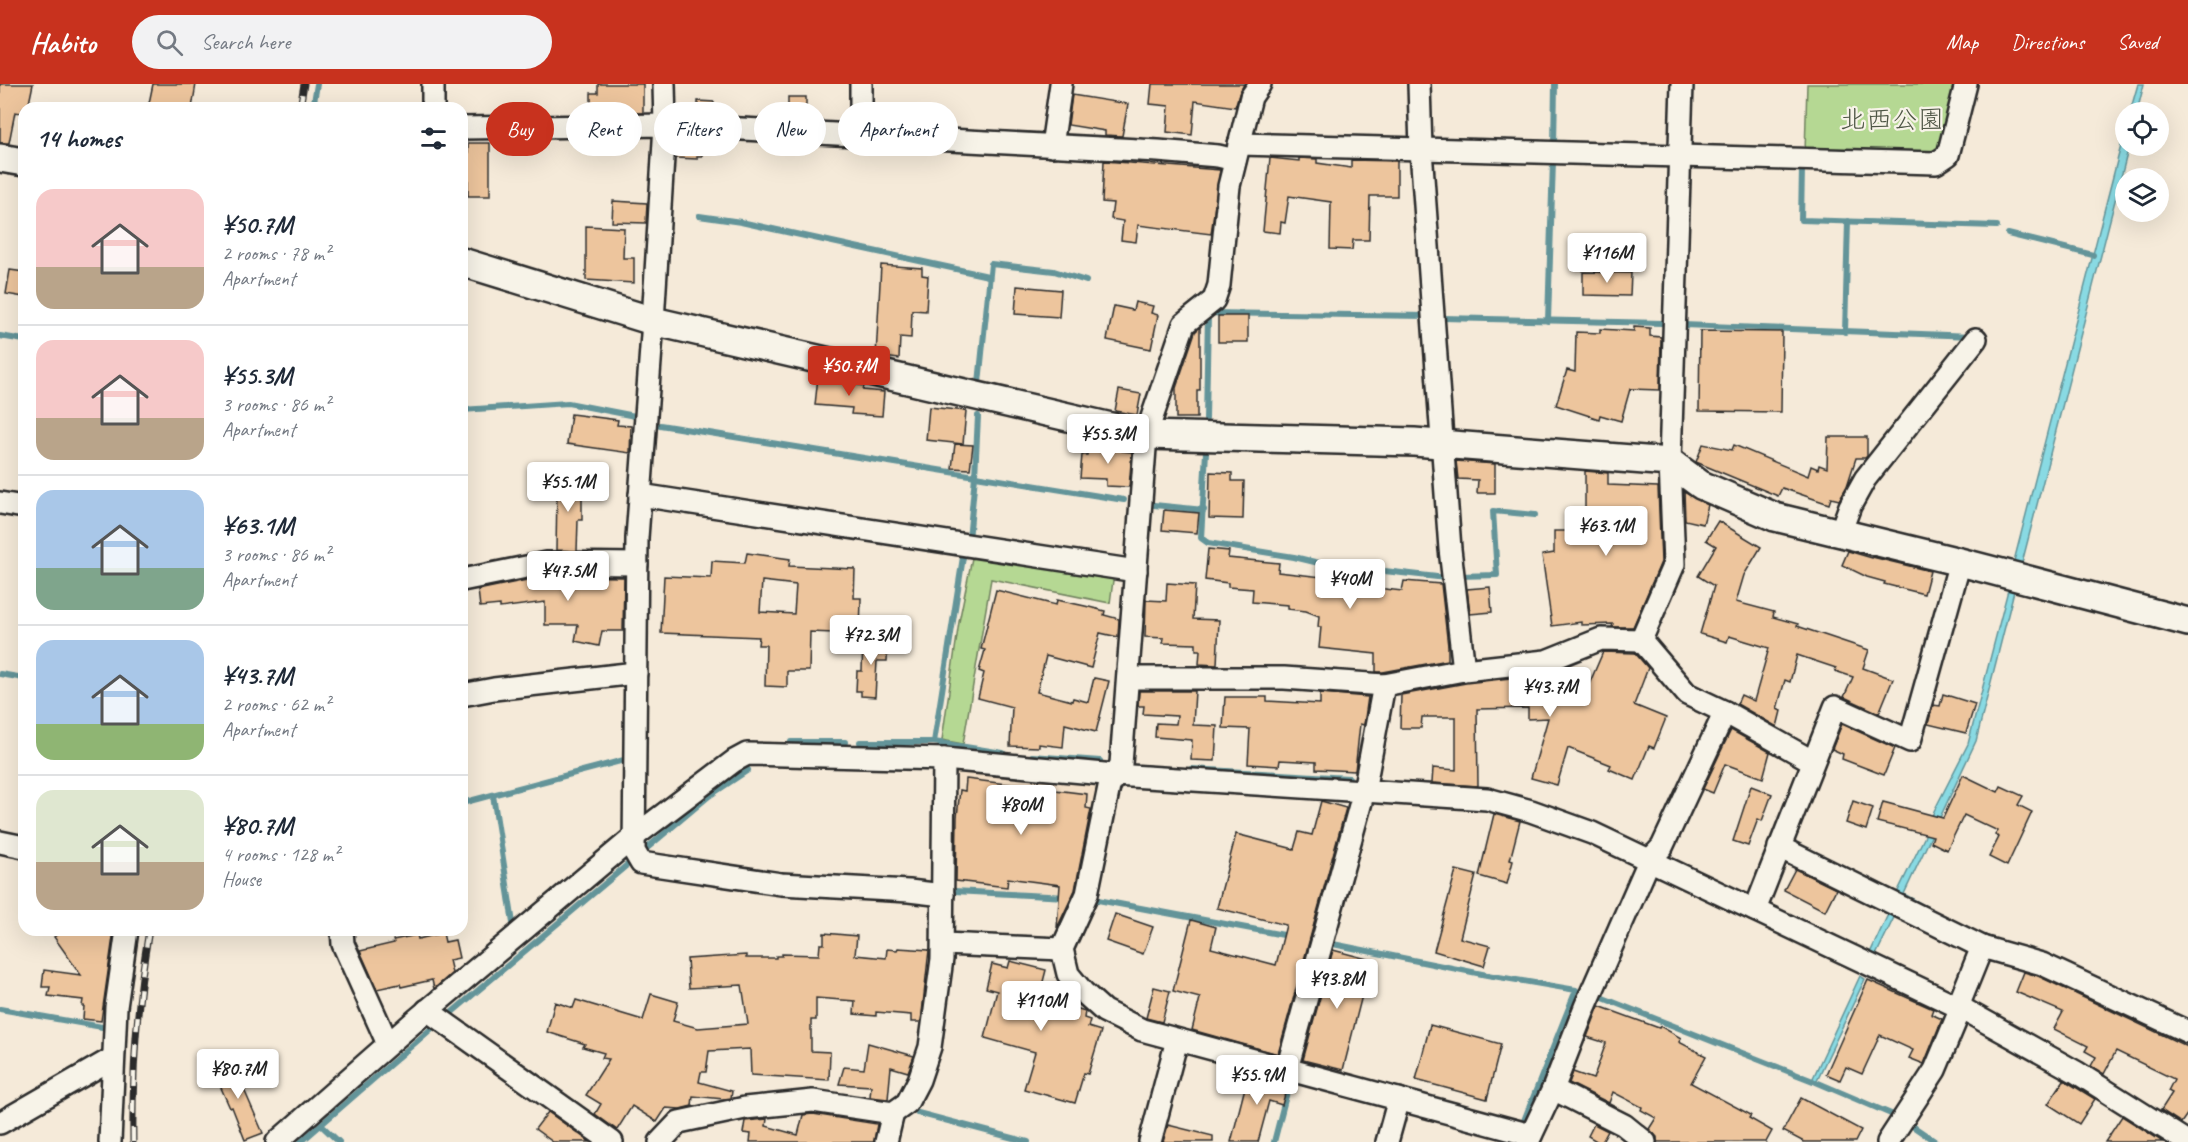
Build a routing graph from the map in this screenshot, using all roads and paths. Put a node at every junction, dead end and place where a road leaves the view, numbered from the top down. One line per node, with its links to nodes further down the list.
1 (433, 84): 9 (street)
2 (664, 84): 10 (street)
3 (861, 84): 11 (street)
4 (1061, 84): 17 (street)
5 (1260, 84): 19 (street)
6 (1419, 84): 18 (street)
7 (1682, 84): 21 (street)
8 (1966, 84): 21 (street)
9 (433, 102)
10 (664, 102)
11 (861, 102)
12 (654, 125): 13 (street)
13 (468, 128)
14 (742, 129): 15 (street)
15 (838, 133)
16 (958, 140): 17 (street)
17 (1052, 146): 19 (street)
18 (1421, 150): 19 (street); 21 (street); 28 (street)
19 (1237, 152): 27 (street)
20 (663, 156): 25 (street)
21 (1680, 157): 29 (street)
22 (0, 158): 23 (street)
23 (18, 161)
24 (468, 264): 25 (street)
25 (653, 321): 27 (street); 30 (street)
26 (1977, 339): 33 (street)
27 (1146, 435): 28 (street); 36 (street)
28 (1442, 444): 29 (street); 40 (street)
29 (1670, 462): 33 (street); 39 (street)
30 (640, 495): 35 (street); 36 (street)
31 (0, 503): 32 (street)
32 (18, 506)
33 (1840, 533): 34 (street)
34 (1960, 562): 38 (street); 47 (street)
35 (637, 564): 37 (street); 41 (street)
36 (1136, 571): 42 (street)
37 (468, 579)
38 (2188, 622)
39 (1641, 640): 40 (street); 45 (street)
40 (1464, 670): 43 (street)
41 (636, 673): 44 (street); 53 (street)
42 (1128, 678): 43 (street); 48 (street)
43 (1384, 685): 49 (street)
44 (468, 694)
45 (1725, 712): 47 (street); 54 (street)
46 (944, 759): 48 (street); 53 (street); 55 (street)
47 (1812, 762): 52 (street)
48 (1115, 775): 49 (street); 61 (street)
49 (1364, 791): 54 (street); 68 (street)
50 (0, 842): 51 (street)
51 (18, 846)
52 (1779, 847): 56 (street); 60 (street)
53 (637, 850): 55 (street); 63 (street)
54 (1649, 861): 56 (street); 69 (street)
55 (943, 895): 59 (street)
56 (1755, 910): 62 (street)
57 (125, 936): 67 (street)
58 (342, 936): 66 (street)
59 (943, 944): 61 (street); 71 (street)
60 (1982, 946): 62 (street); 64 (street)
61 (1062, 949): 65 (street)
62 (1961, 1008): 82 (street); 83 (street)
63 (427, 1010): 66 (street); 76 (street)
64 (2188, 1032)
65 (1177, 1040): 68 (street); 79 (street)
66 (388, 1044): 75 (street)
67 (113, 1058): 72 (street); 74 (street)
68 (1287, 1070): 70 (street)
69 (1553, 1089): 73 (street); 81 (street)
70 (1399, 1099): 73 (street); 80 (street)
71 (893, 1113): 77 (street); 78 (street)
72 (0, 1123)
73 (1529, 1138)
74 (110, 1142)
75 (277, 1142)
76 (612, 1142)
77 (660, 1142)
78 (886, 1142)
79 (1150, 1142)
80 (1387, 1142)
81 (1645, 1142)
82 (1888, 1142)
83 (2187, 1142)

